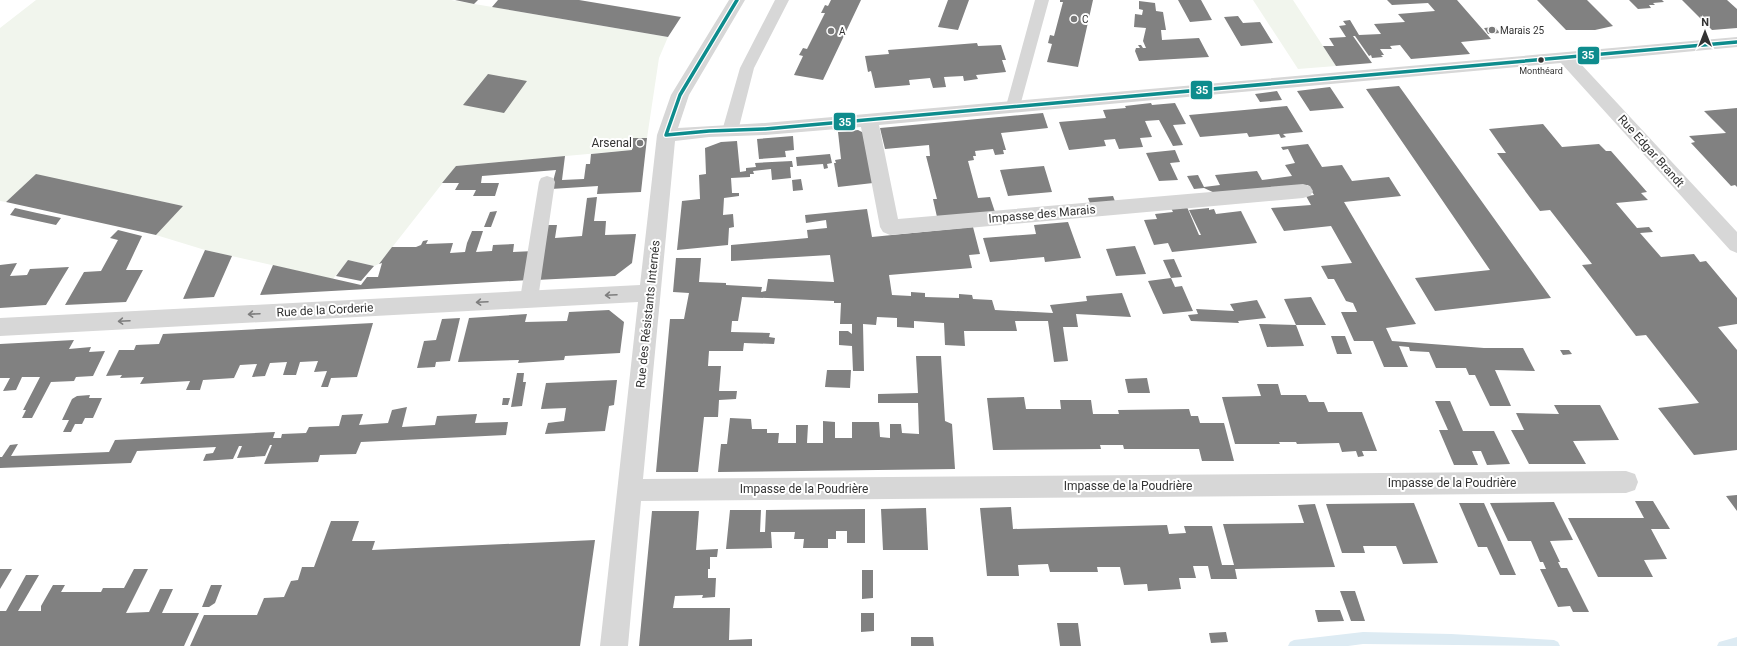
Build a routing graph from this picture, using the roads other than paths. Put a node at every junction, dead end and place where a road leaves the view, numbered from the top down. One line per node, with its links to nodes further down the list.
1 (737, 0): 9 (street, Rue des Résistants Internés)
2 (782, 0): 8 (lane)
3 (1042, 0): 6 (lane)
4 (1737, 42): 5 (street)
5 (1566, 57): 6 (street); 12 (street, Rue Edgar Brandt)
6 (1013, 106): 7 (street)
7 (869, 119): 8 (street); 11 (street, Impasse des Marais)
8 (730, 131): 9 (street)
9 (666, 135): 13 (street, Rue des Résistants Internés)
10 (547, 182): 14 (lane)
11 (1304, 191)
12 (1737, 245)
13 (650, 293): 14 (street, Rue de la Corderie, one-way to 14); 17 (street, Rue des Résistants Internés)
14 (529, 300): 15 (street, Rue de la Corderie, one-way to 15)
15 (0, 327)
16 (1626, 482): 17 (street, Impasse de la Poudrière)
17 (630, 490): 18 (street, Rue des Résistants Internés)
18 (614, 646)

